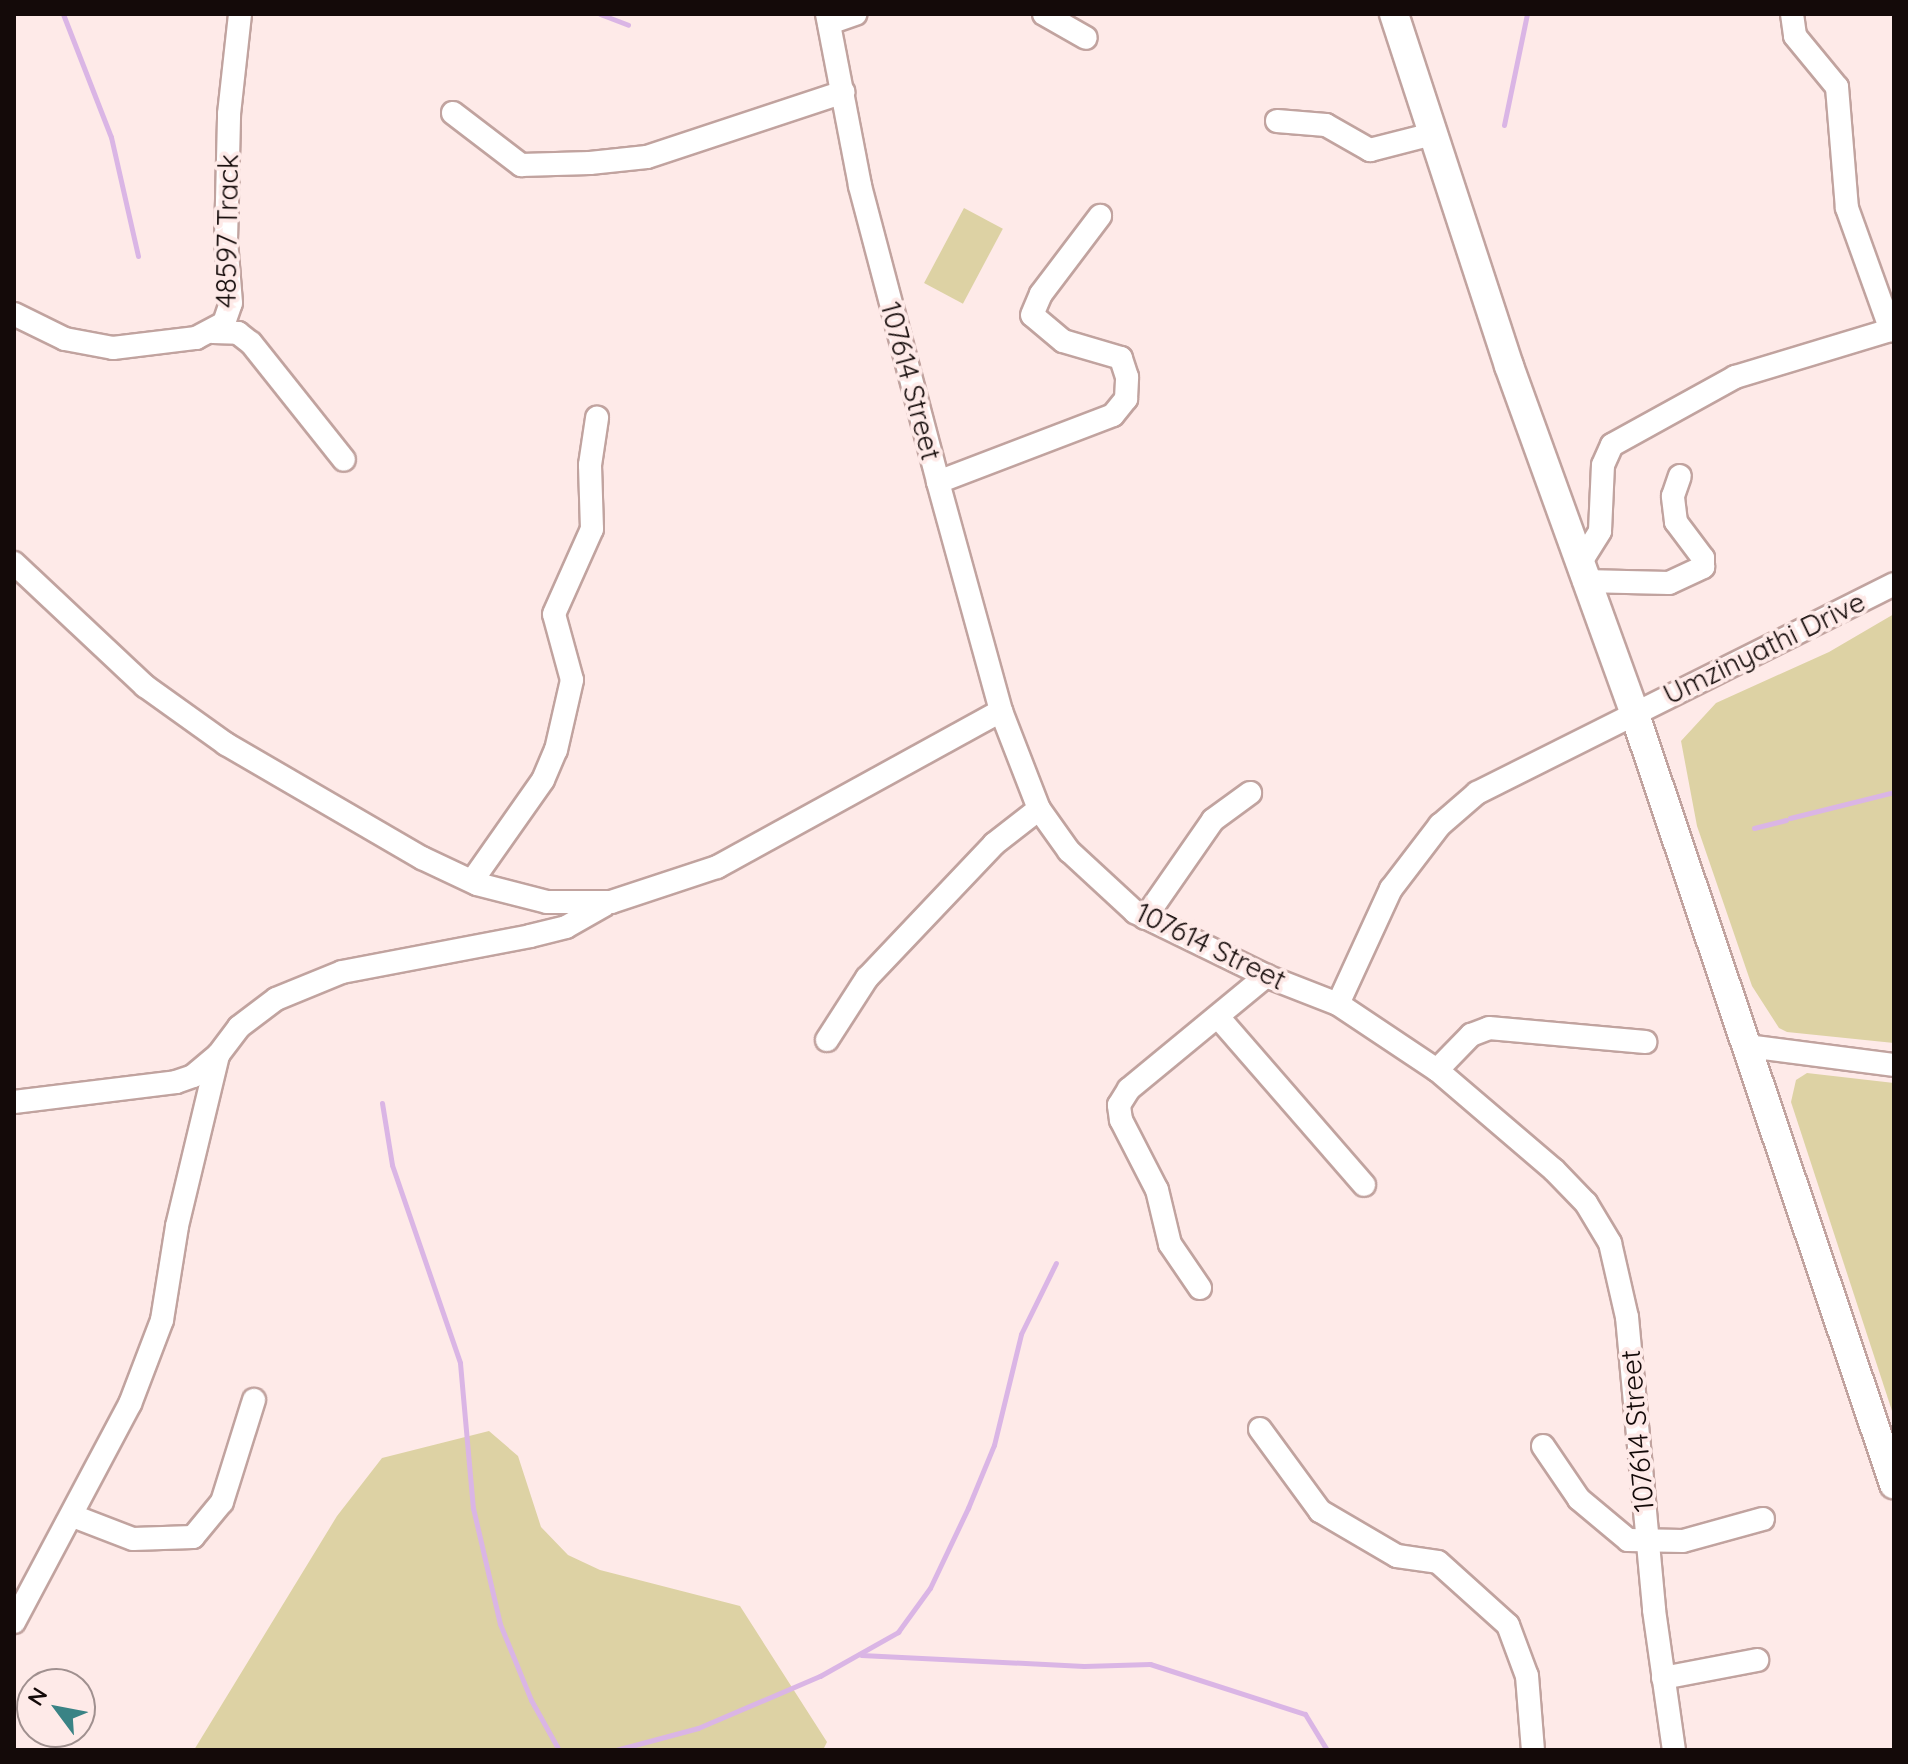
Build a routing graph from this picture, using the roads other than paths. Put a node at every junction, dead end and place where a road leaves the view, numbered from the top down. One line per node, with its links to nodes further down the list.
1 (240, 14): 15 (street, 48597 Track)
2 (855, 14): 6 (street)
3 (1044, 14): 7 (street)
4 (1394, 14): 11 (main road)
5 (1792, 14): 14 (street)
6 (828, 19): 8 (street, 107614 Street)
7 (1086, 38)
8 (844, 92): 9 (street); 19 (street, 107614 Street)
9 (453, 113)
10 (1277, 121): 11 (street)
11 (1433, 134): 21 (main road)
12 (1100, 216): 19 (street)
13 (14, 314): 15 (street, 48597 Track)
14 (1892, 329): 21 (street)
15 (213, 332): 17 (street)
16 (597, 418): 27 (street)
17 (344, 460)
18 (1680, 476): 21 (street)
19 (938, 482): 23 (street, 107614 Street)
20 (14, 563): 27 (street)
21 (1582, 573): 24 (main road)
22 (1894, 584): 24 (street, Umzinyathi Drive)
23 (1001, 711): 26 (street, 107614 Street); 28 (street)
24 (1634, 712): 31 (street, Umzinyathi Drive); 35 (main road)
25 (1250, 793): 29 (street)
26 (1039, 809): 29 (street, 107614 Street); 33 (street)
27 (472, 881): 28 (street)
28 (611, 902): 36 (street)
29 (1145, 918): 30 (street, 107614 Street)
30 (1266, 976): 31 (street, 107614 Street); 32 (street)
31 (1338, 1004): 38 (street, 107614 Street)
32 (1219, 1018): 40 (street); 41 (street)
33 (827, 1040)
34 (1645, 1042): 38 (street)
35 (1748, 1046): 37 (street); 45 (main road)
36 (218, 1055): 39 (street); 46 (street)
37 (1894, 1065)
38 (1437, 1070): 48 (street, 107614 Street)
39 (14, 1102)
40 (1364, 1185)
41 (1200, 1288)
42 (254, 1400): 46 (street)
43 (1260, 1429): 52 (street)
44 (1543, 1446): 48 (street)
45 (1894, 1484)
46 (73, 1516): 49 (street)
47 (1763, 1519): 48 (street, 107614 Street)
48 (1647, 1543): 51 (street, 107614 Street)
49 (14, 1622)
50 (1757, 1660): 51 (street)
51 (1663, 1678): 53 (street, 107614 Street)
52 (1533, 1750)
53 (1674, 1750)

